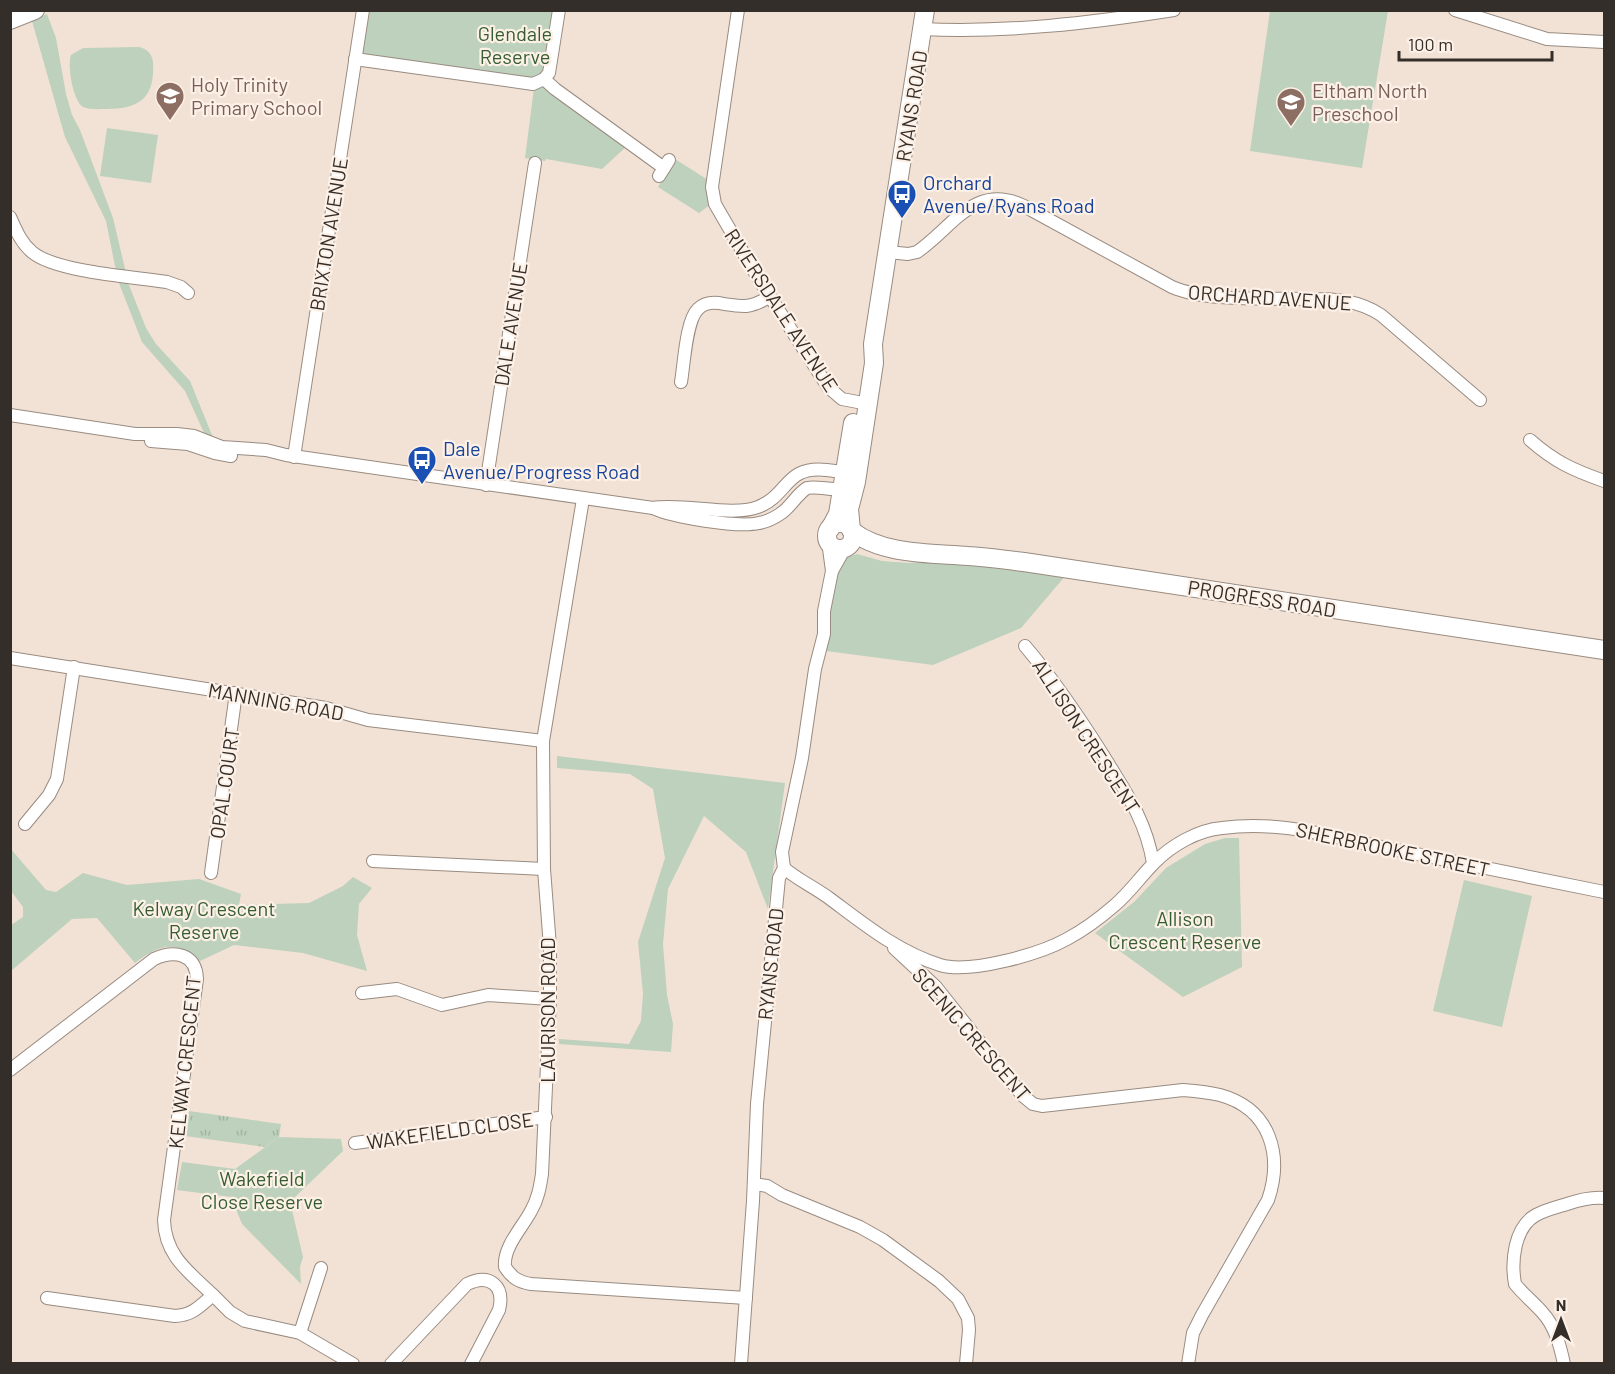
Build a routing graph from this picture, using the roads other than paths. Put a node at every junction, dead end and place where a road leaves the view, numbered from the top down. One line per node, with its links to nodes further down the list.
1 (35, 10): 8 (street)
2 (363, 10): 11 (street, BRIXTON AVENUE)
3 (559, 10): 12 (street)
4 (738, 10): 18 (street, RIVERSDALE AVENUE)
5 (925, 10): 9 (street, RYANS ROAD)
6 (1174, 10): 9 (street)
7 (1455, 10): 10 (street)
8 (10, 20)
9 (922, 29): 16 (street, RYANS ROAD)
10 (1605, 42)
11 (355, 59): 12 (street); 24 (street, BRIXTON AVENUE)
12 (544, 79): 14 (street)
13 (535, 163): 27 (street, DALE AVENUE)
14 (664, 168)
15 (10, 217): 17 (street)
16 (888, 252): 20 (street, ORCHARD AVENUE); 21 (street, RYANS ROAD)
17 (189, 293)
18 (769, 297): 19 (street); 21 (street, RIVERSDALE AVENUE)
19 (681, 382)
20 (1480, 400)
21 (862, 403): 26 (street, RYANS ROAD)
22 (10, 415): 24 (street)
23 (1529, 440): 25 (street)
24 (290, 456): 27 (street)
25 (1605, 481)
26 (848, 482): 29 (street); 29 (street); 30 (street, RYANS ROAD)
27 (486, 485): 28 (street)
28 (583, 499): 29 (street); 37 (street, LAURISON ROAD)
29 (653, 508)
30 (842, 538): 31 (street, RYANS ROAD); 31 (street, RYANS ROAD); 33 (street, PROGRESS ROAD)
31 (832, 571): 41 (street, RYANS ROAD)
32 (1025, 646): 40 (street, ALLISON CRESCENT)
33 (1605, 650)
34 (10, 658): 35 (street, MANNING ROAD)
35 (74, 667): 36 (street, MANNING ROAD); 38 (street)
36 (236, 693): 37 (street, MANNING ROAD); 43 (street, OPAL COURT)
37 (543, 741): 42 (street, LAURISON ROAD)
38 (25, 824)
39 (373, 861): 42 (street)
40 (1153, 863): 44 (street, SHERBROOKE STREET); 45 (street)
41 (784, 868): 45 (street); 51 (street, RYANS ROAD)
42 (544, 869): 47 (street, LAURISON ROAD)
43 (211, 873)
44 (1605, 892)
45 (884, 939): 65 (street, SCENIC CRESCENT)
46 (362, 993): 47 (street)
47 (550, 999): 49 (street, LAURISON ROAD)
48 (10, 1070): 56 (street, KELWAY CRESCENT)
49 (546, 1117): 50 (street, WAKEFIELD CLOSE); 58 (street, LAURISON ROAD)
50 (355, 1143)
51 (754, 1184): 52 (street); 54 (street, RYANS ROAD)
52 (782, 1195): 54 (street); 64 (street)
53 (1605, 1198): 66 (street)
54 (753, 1201): 58 (street, RYANS ROAD)
55 (321, 1268): 59 (street)
56 (213, 1295): 57 (street); 59 (street)
57 (47, 1298)
58 (746, 1298): 63 (street, RYANS ROAD)
59 (300, 1333): 60 (street)
60 (353, 1364)
61 (391, 1364): 62 (street)
62 (471, 1364)
63 (741, 1364)
64 (966, 1364)
65 (1188, 1364)
66 (1564, 1364)

